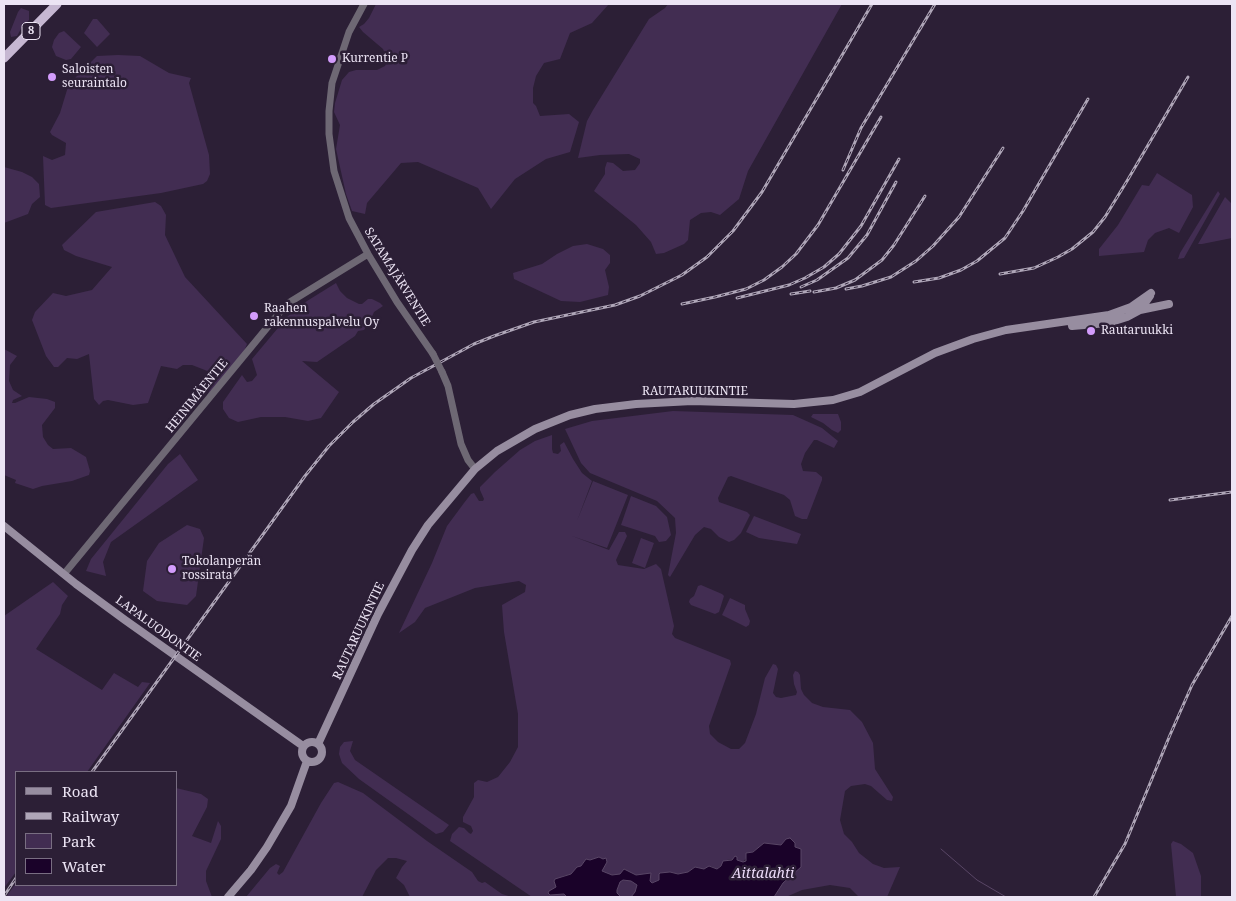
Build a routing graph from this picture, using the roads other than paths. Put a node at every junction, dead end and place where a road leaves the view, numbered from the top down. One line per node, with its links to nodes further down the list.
1 (57, 4): 3 (highway, 8)
2 (364, 4): 4 (street, SATAMAJÄRVENTIE)
3 (4, 58)
4 (368, 254): 8 (street, SATAMAJÄRVENTIE, bridge); 10 (street, HEINIMÄENTIE)
5 (1169, 304): 6 (main road, RAUTARUUKINTIE)
6 (1140, 310): 7 (main road, RAUTARUUKINTIE); 7 (main road, RAUTARUUKINTIE)
7 (1055, 324): 8 (main road, RAUTARUUKINTIE)
8 (475, 469): 11 (main road, RAUTARUUKINTIE)
9 (4, 526): 10 (main road, LAPALUODONTIE)
10 (64, 574): 12 (main road, LAPALUODONTIE)
11 (318, 744): 12 (main road); 13 (main road)
12 (303, 746): 13 (main road)
13 (307, 761): 14 (main road)
14 (228, 897)

